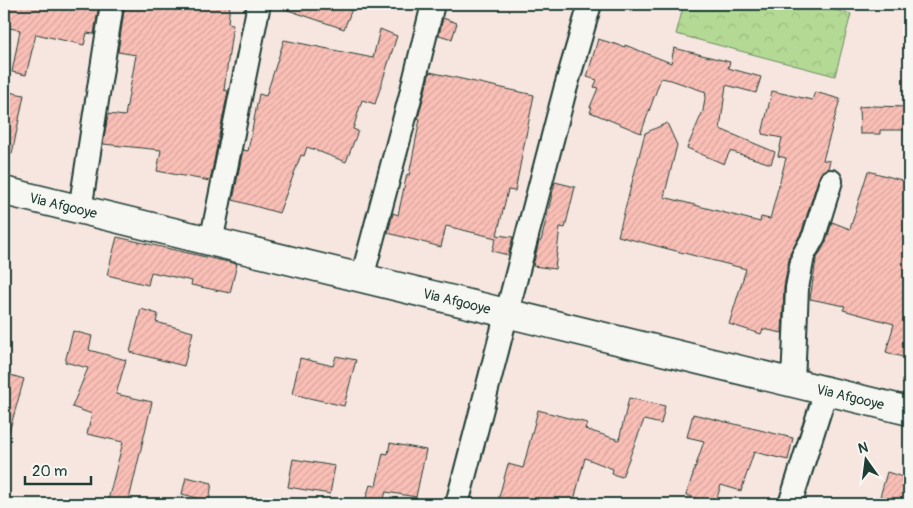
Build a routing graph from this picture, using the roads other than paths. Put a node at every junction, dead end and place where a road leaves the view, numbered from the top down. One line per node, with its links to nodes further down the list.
1 (112, 4): 7 (street)
2 (259, 4): 8 (street)
3 (433, 4): 9 (street)
4 (590, 4): 10 (street)
5 (831, 181): 11 (street)
6 (4, 191): 7 (main road, Via Afgooye)
7 (80, 210): 8 (main road, Via Afgooye)
8 (211, 242): 9 (main road, Via Afgooye)
9 (362, 278): 10 (main road, Via Afgooye)
10 (507, 314): 11 (main road, Via Afgooye); 14 (street)
11 (792, 383): 12 (main road, Via Afgooye)
12 (826, 391): 13 (main road, Via Afgooye); 15 (street)
13 (909, 411)
14 (458, 504)
15 (790, 504)

